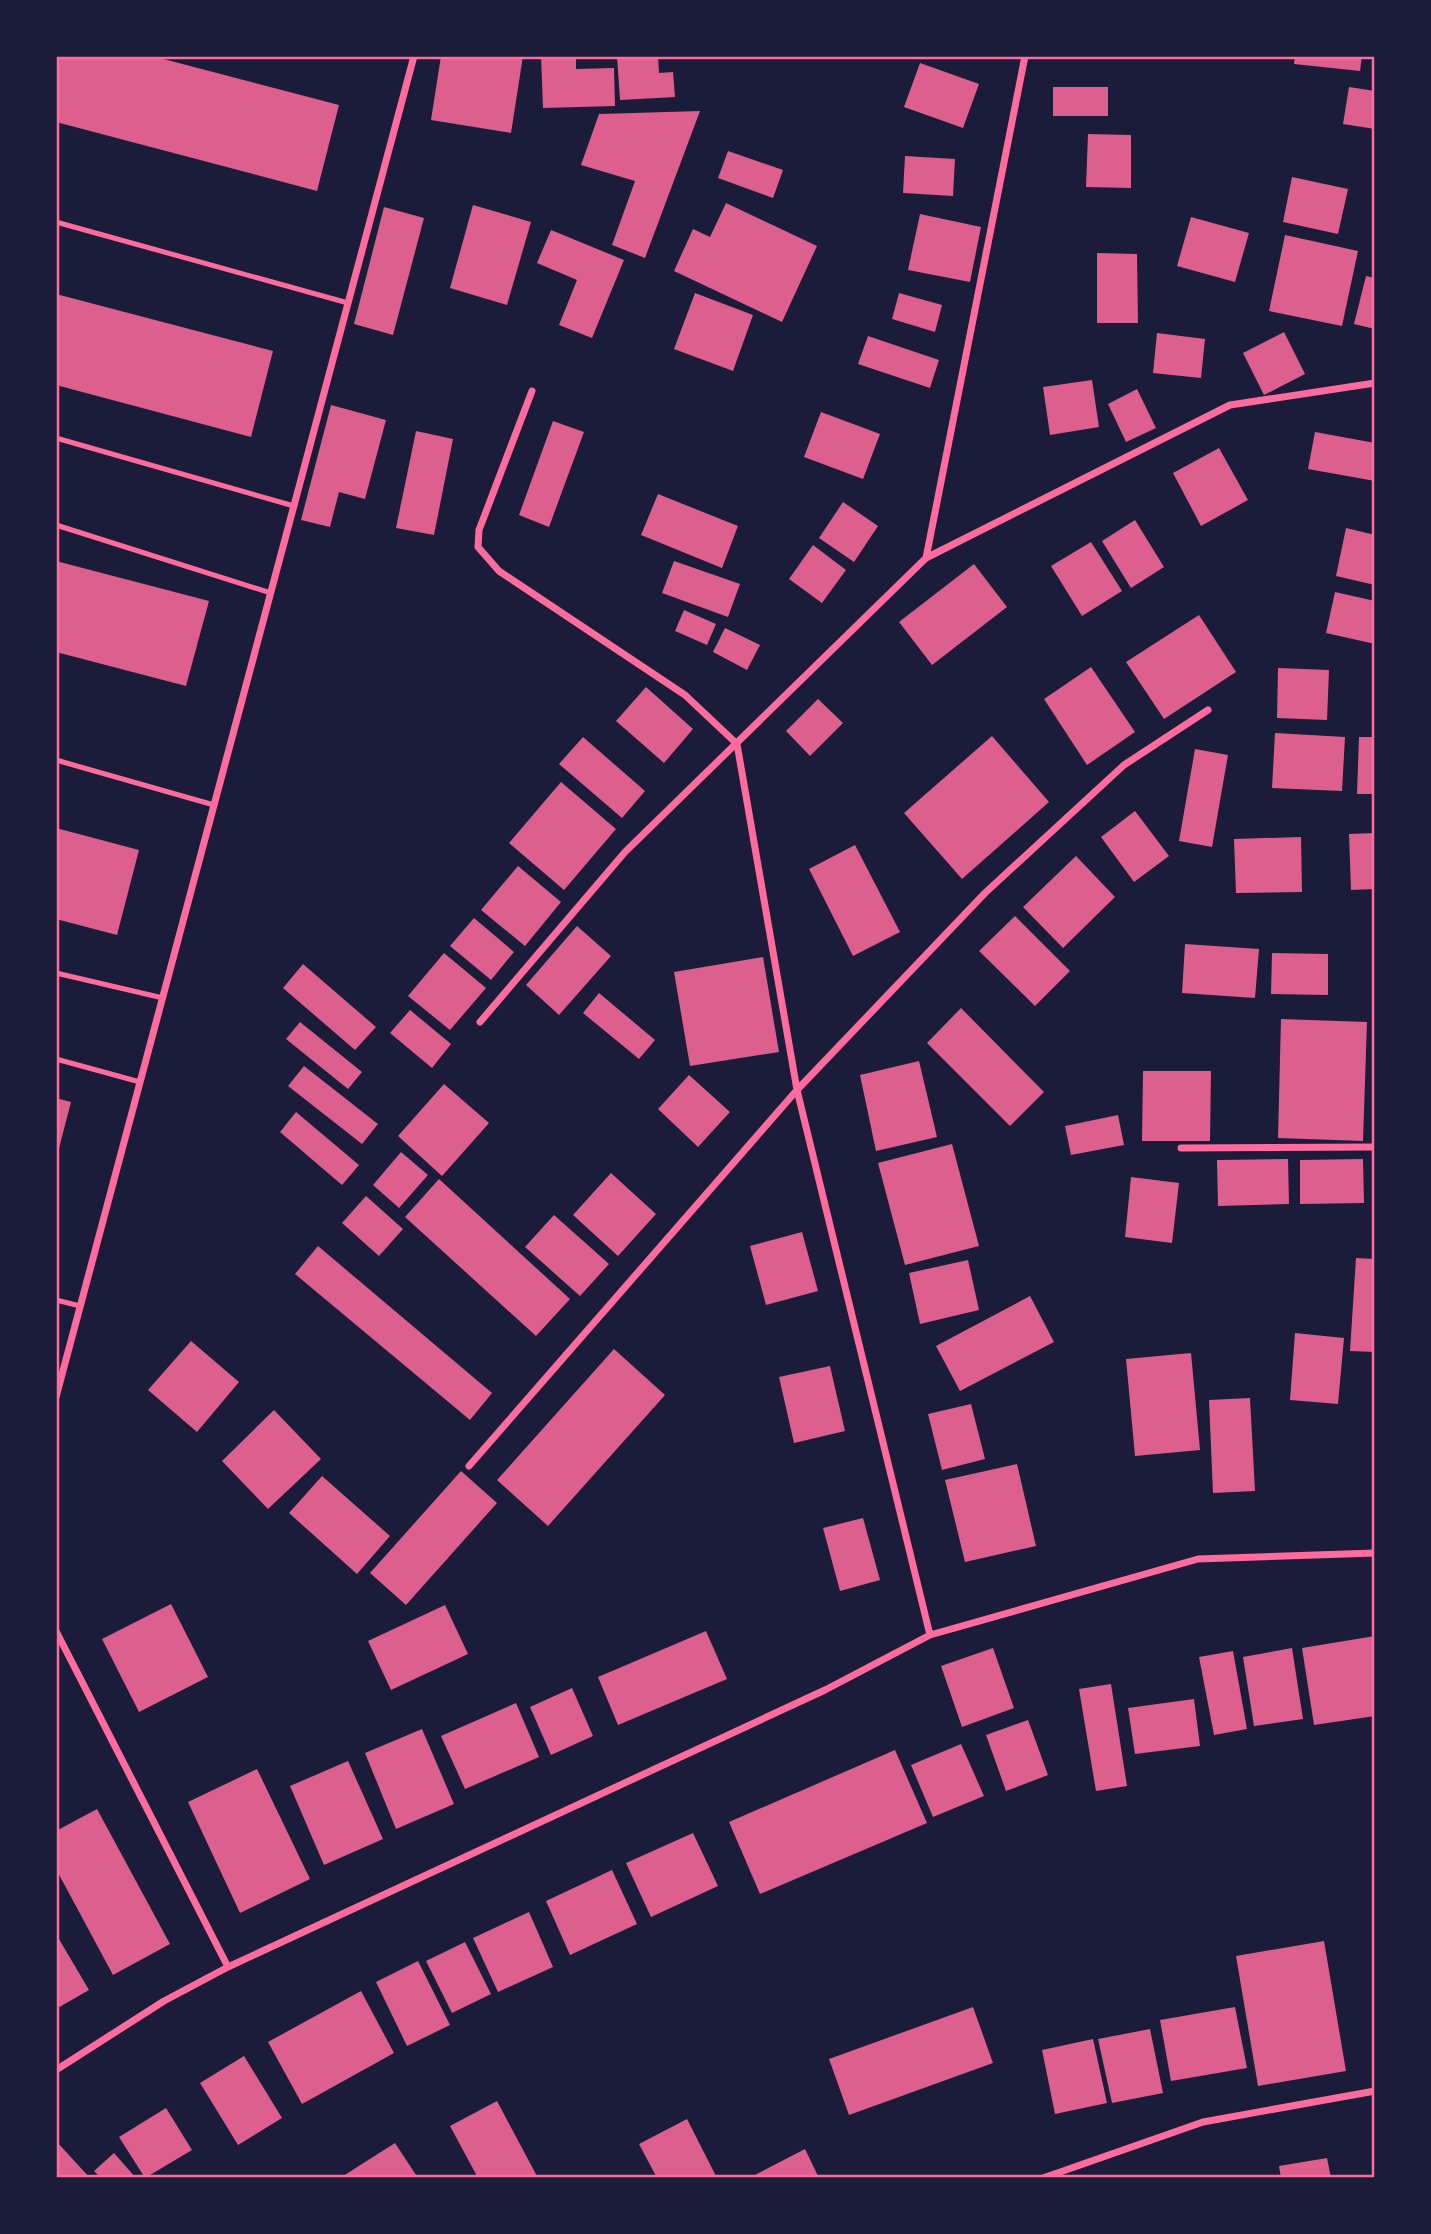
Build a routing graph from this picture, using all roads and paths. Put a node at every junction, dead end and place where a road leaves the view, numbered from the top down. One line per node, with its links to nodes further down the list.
1 (414, 56): 4 (street)
2 (1025, 56): 10 (street)
3 (56, 222): 4 (lane)
4 (348, 303): 8 (street)
5 (1375, 383): 10 (street)
6 (532, 391): 13 (street)
7 (56, 438): 8 (lane)
8 (294, 506): 11 (street)
9 (56, 525): 11 (lane)
10 (926, 558): 13 (street)
11 (271, 593): 15 (street)
12 (1208, 710): 21 (street)
13 (737, 744): 18 (street); 21 (street)
14 (56, 760): 15 (lane)
15 (214, 805): 17 (street)
16 (56, 973): 17 (lane)
17 (163, 998): 20 (street)
18 (480, 1022)
19 (56, 1059): 20 (lane)
20 (140, 1082): 25 (street)
21 (797, 1090): 27 (street); 30 (street)
22 (1375, 1147): 23 (street)
23 (1181, 1148)
24 (56, 1300): 25 (lane)
25 (80, 1306): 26 (street)
26 (56, 1397)
27 (469, 1466)
28 (1375, 1553): 30 (street)
29 (56, 1631): 31 (street)
30 (930, 1635): 31 (street)
31 (228, 1967): 32 (street)
32 (56, 2070)
33 (1375, 2091): 34 (street)
34 (1044, 2178)

